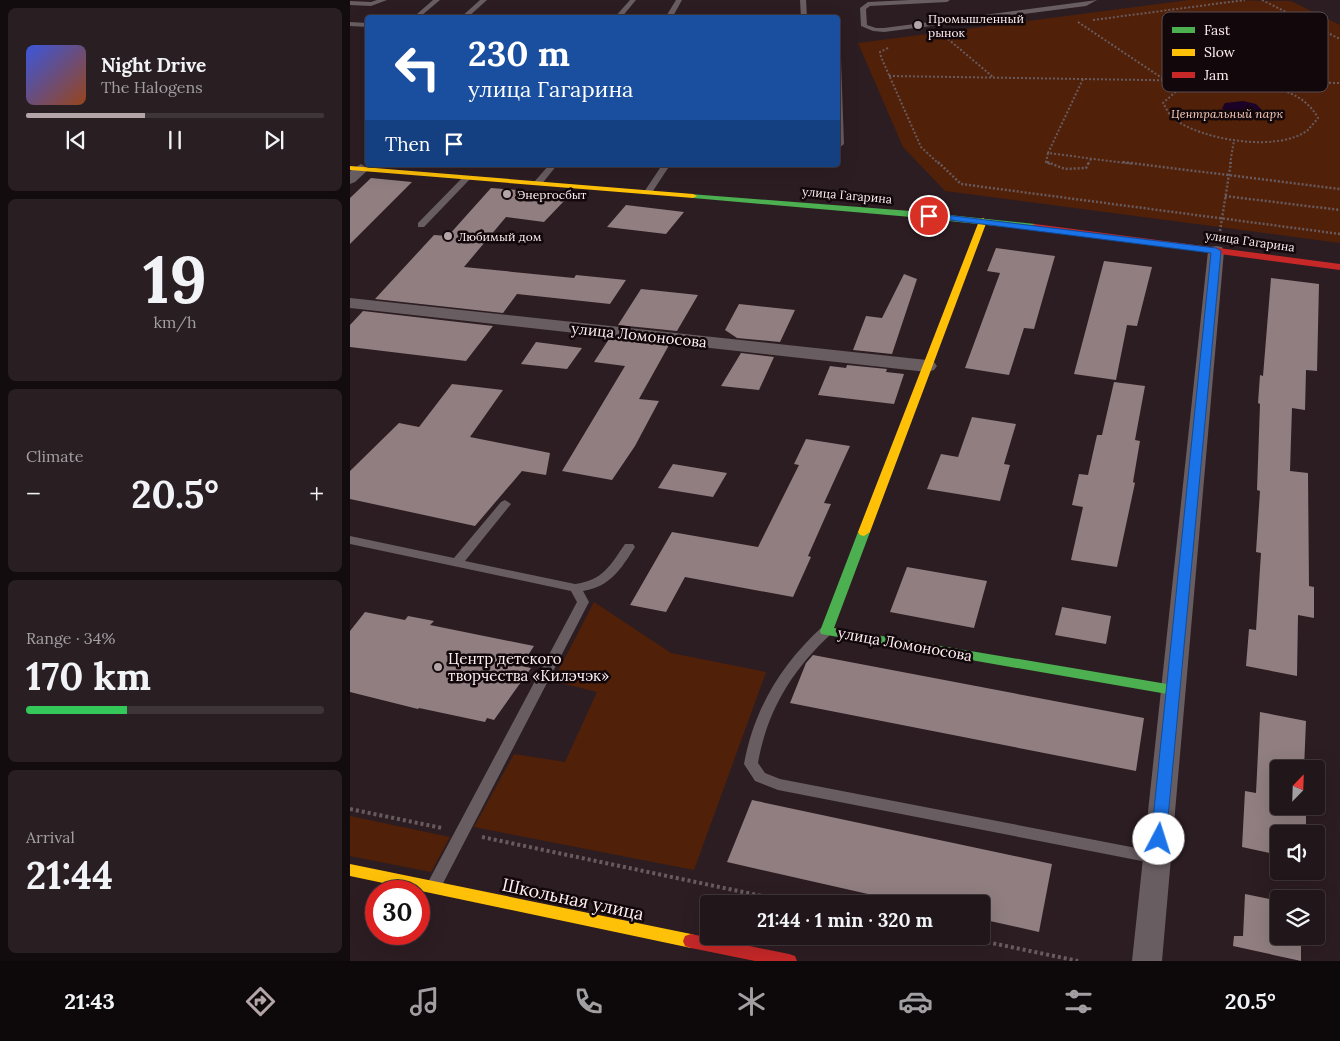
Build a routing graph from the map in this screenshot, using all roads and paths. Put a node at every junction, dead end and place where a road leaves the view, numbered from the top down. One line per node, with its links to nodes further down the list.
1 (384, 0): 10 (lane)
2 (437, 0): 12 (lane)
3 (484, 0): 13 (lane)
4 (633, 0): 14 (lane)
5 (679, 0): 15 (lane)
6 (803, 0): 16 (lane)
7 (947, 0): 8 (lane)
8 (1094, 0)
9 (1262, 0): 11 (path)
10 (350, 3)
11 (1286, 12)
12 (419, 15)
13 (466, 15)
14 (620, 15)
15 (670, 15)
16 (804, 15)
17 (1078, 22): 25 (path)
18 (350, 24): 19 (lane)
19 (365, 25)
20 (1328, 33): 22 (path)
21 (948, 39): 26 (path)
22 (1340, 39)
23 (884, 49): 24 (path)
24 (889, 76): 26 (path); 44 (path)
25 (1162, 77)
26 (994, 78): 27 (path)
27 (1083, 79): 28 (path); 32 (path)
28 (1162, 80)
29 (1173, 92): 31 (path)
30 (1287, 92): 31 (path)
31 (1234, 140): 37 (path)
32 (1048, 153): 33 (path); 33 (path)
33 (1090, 159): 37 (path)
34 (551, 167): 39 (lane)
35 (665, 167): 41 (lane)
36 (354, 172): 38 (street, улица Гагарина)
37 (1229, 176): 40 (path); 42 (path)
38 (467, 178): 39 (street, улица Гагарина); 46 (lane)
39 (538, 183): 41 (street, улица Гагарина)
40 (1340, 189)
41 (648, 192): 45 (street, улица Гагарина)
42 (1225, 196): 43 (path); 44 (path)
43 (1340, 210)
44 (1222, 218): 47 (path); 48 (path)
45 (983, 221): 48 (street, улица Гагарина); 51 (street, улица Ломоносова)
46 (421, 225)
47 (1340, 234)
48 (1216, 251): 49 (street, улица Гагарина); 58 (street)
49 (1340, 267)
50 (350, 303): 51 (street, улица Ломоносова)
51 (927, 366): 57 (street, улица Ломоносова)
52 (505, 504): 55 (lane)
53 (350, 540): 55 (lane)
54 (629, 547): 56 (lane)
55 (458, 563): 56 (lane)
56 (575, 588): 60 (lane)
57 (826, 631): 58 (street, улица Ломоносова); 61 (lane)
58 (1173, 690): 61 (street)
59 (350, 808): 60 (path)
60 (462, 833): 63 (lane); 64 (path)
61 (1157, 858): 68 (street)
62 (350, 870): 63 (street, Школьная улица)
63 (433, 887): 66 (street, Школьная улица)
64 (757, 895)
65 (990, 943): 67 (path)
66 (789, 961)
67 (1078, 961)
68 (1146, 961)

